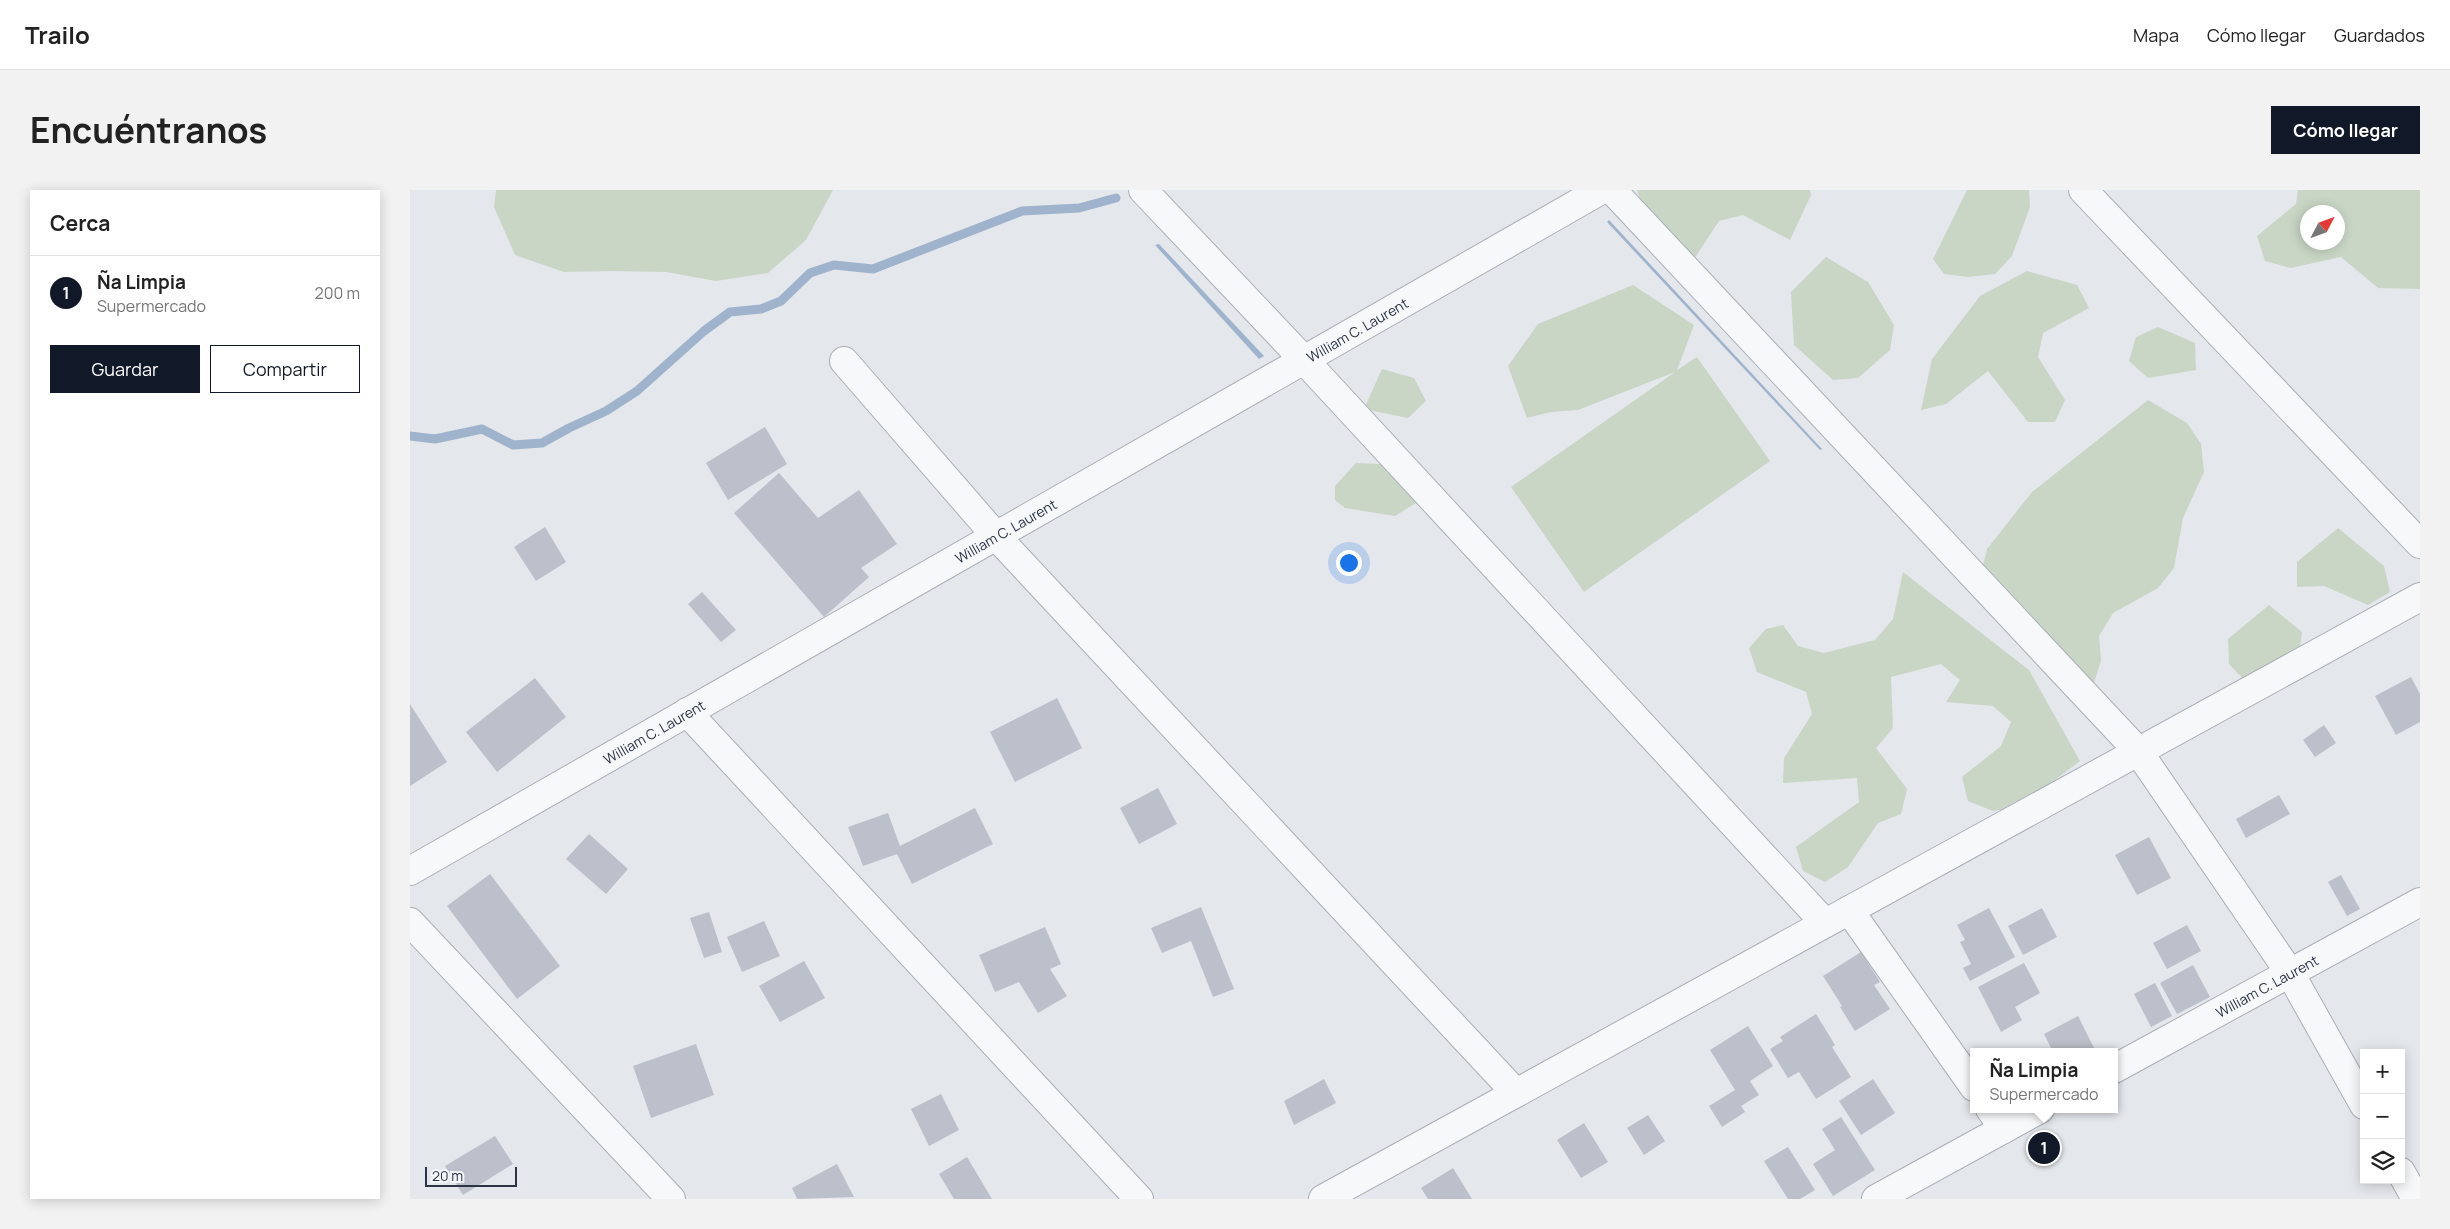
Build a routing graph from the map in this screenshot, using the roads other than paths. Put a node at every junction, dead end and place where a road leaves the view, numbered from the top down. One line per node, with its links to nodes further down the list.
1 (1601, 190): 5 (street, William C. Laurent)
2 (1612, 190): 11 (street)
3 (2082, 190): 8 (street)
4 (1147, 195): 5 (street)
5 (1304, 360): 7 (street, William C. Laurent); 16 (street)
6 (844, 361): 7 (street)
7 (996, 536): 10 (street, William C. Laurent); 20 (street)
8 (2420, 544)
9 (2420, 596): 11 (street)
10 (687, 712): 12 (street, William C. Laurent); 26 (street)
11 (2138, 751): 14 (street); 17 (street)
12 (410, 870)
13 (2420, 902): 17 (street, William C. Laurent)
14 (1849, 910): 16 (street); 19 (street)
15 (410, 922): 25 (street)
16 (1825, 923): 20 (street)
17 (2290, 973): 18 (street, William C. Laurent); 21 (street)
18 (2118, 1067)
19 (1970, 1081)
20 (1516, 1093): 27 (street)
21 (2360, 1098)
22 (2023, 1113): 23 (street)
23 (1997, 1119): 28 (street)
24 (2405, 1179): 29 (street)
25 (671, 1199)
26 (1139, 1199)
27 (1323, 1199)
28 (1876, 1199)
29 (2416, 1199)

